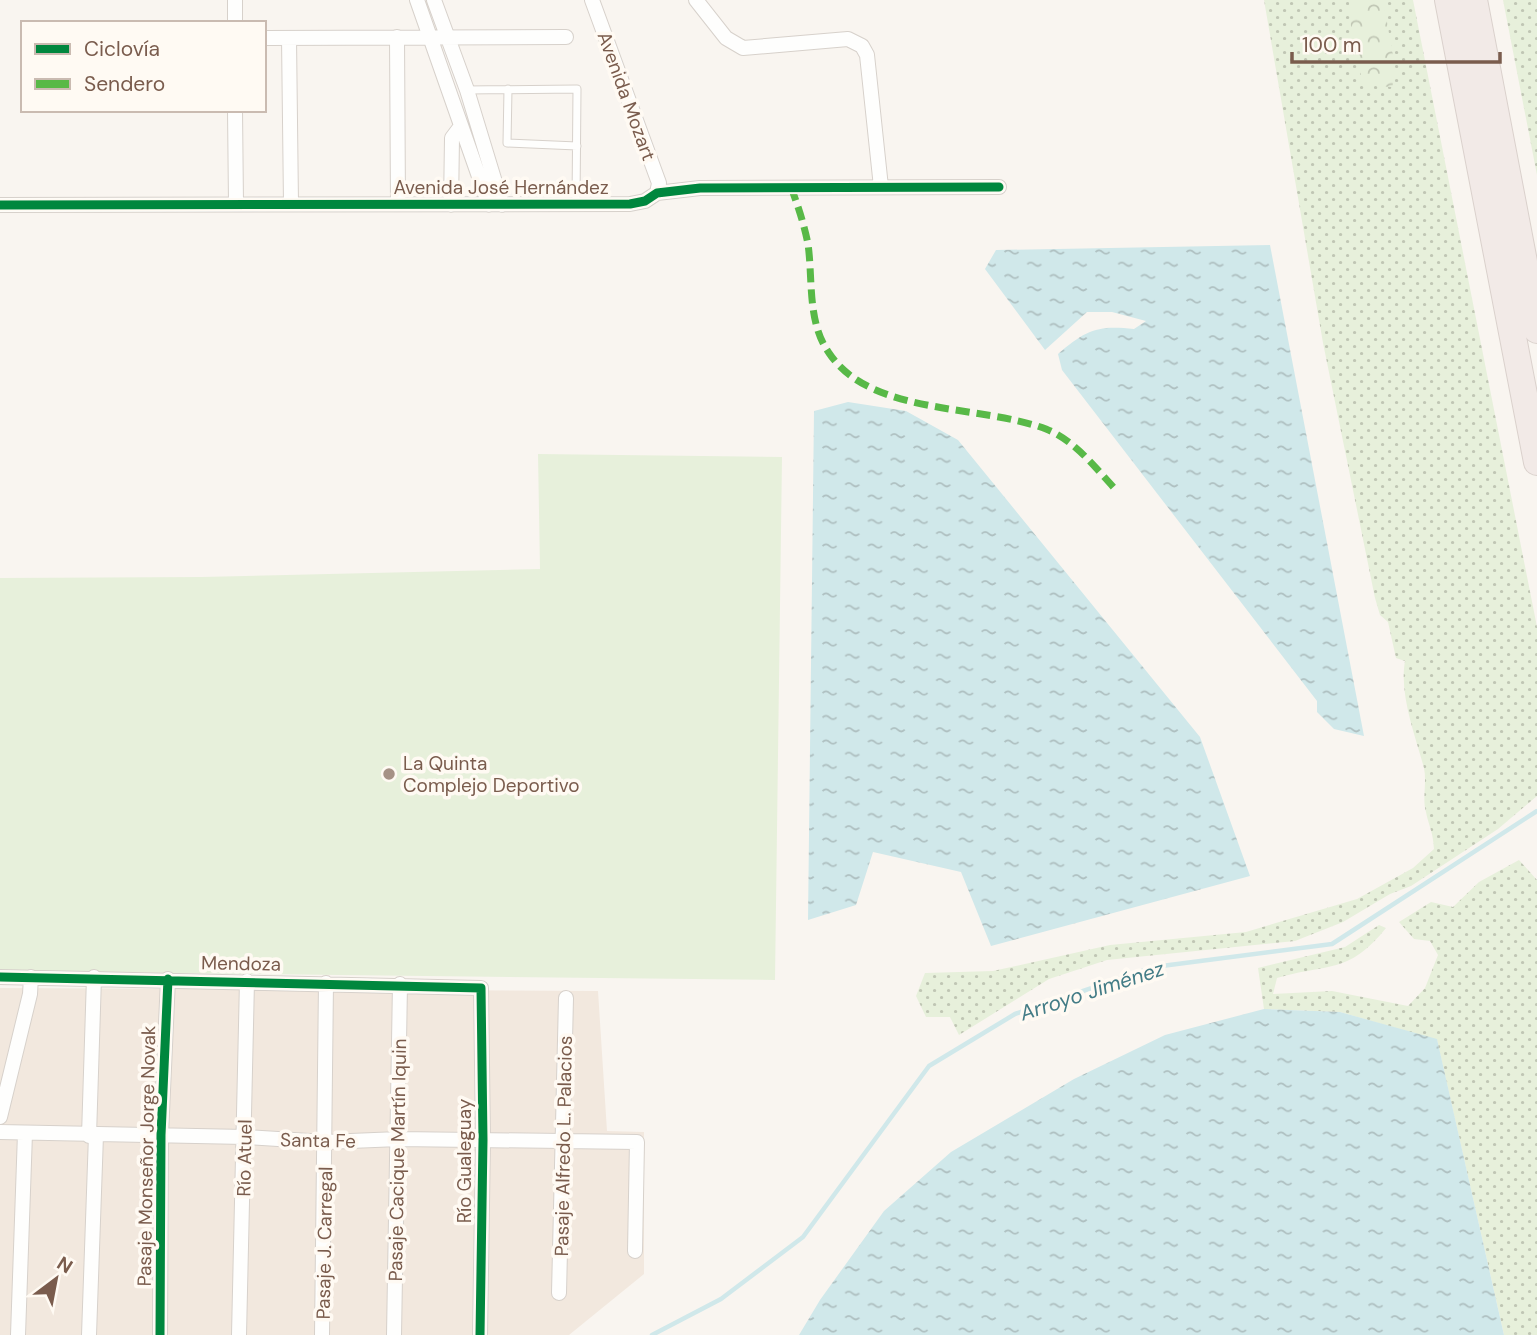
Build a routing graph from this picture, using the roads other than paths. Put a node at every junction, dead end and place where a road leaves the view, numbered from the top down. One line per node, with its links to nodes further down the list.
1 (235, 0): 8 (street)
2 (416, 0): 10 (street)
3 (434, 0): 11 (street)
4 (592, 0): 22 (street, Avenida Mozart)
5 (696, 0): 20 (street)
6 (1448, 0): 31 (highway)
7 (1474, 0): 30 (highway)
8 (234, 21)
9 (397, 37): 10 (street); 14 (street); 27 (street)
10 (429, 37): 11 (street); 18 (street)
11 (448, 37): 12 (street); 16 (street)
12 (566, 37)
13 (266, 38): 14 (street)
14 (289, 38): 24 (street)
15 (508, 89): 16 (lane); 19 (lane); 19 (lane)
16 (467, 90): 29 (street)
17 (235, 112): 23 (street)
18 (461, 126): 28 (street); 29 (street)
19 (577, 146): 25 (lane)
20 (881, 187): 21 (street, Avenida José Hernández); 22 (street, Avenida José Hernández)
21 (999, 187)
22 (657, 192): 25 (street, Avenida José Hernández)
23 (236, 204): 24 (street, Avenida José Hernández); 26 (street, Avenida José Hernández)
24 (291, 204): 27 (street, Avenida José Hernández)
25 (576, 204): 29 (street, Avenida José Hernández)
26 (0, 205)
27 (398, 205): 28 (street, Avenida José Hernández)
28 (452, 205): 29 (street, Avenida José Hernández)
29 (495, 205)
30 (1537, 330)
31 (1537, 462)
32 (0, 976): 33 (street, Mendoza)
33 (31, 977): 34 (street, Mendoza); 41 (street)
34 (94, 978): 35 (street, Mendoza); 44 (street)
35 (168, 979): 36 (street, Mendoza); 45 (street, Pasaje Monseñor Jorge Novak)
36 (247, 981): 37 (street, Mendoza); 46 (street, Río Atuel)
37 (326, 983): 38 (street, Mendoza); 50 (street, Pasaje J. Carregal)
38 (400, 984): 39 (street, Mendoza); 47 (street, Pasaje Cacique Martín Iquin)
39 (481, 988): 48 (street, Río Gualeguay)
40 (566, 998): 49 (street, Pasaje Alfredo L. Palacios)
41 (0, 1117)
42 (0, 1132): 43 (street, Santa Fe)
43 (24, 1133): 44 (street, Santa Fe); 53 (street)
44 (92, 1135): 45 (street, Santa Fe); 54 (street)
45 (161, 1135): 46 (street, Santa Fe); 55 (street, Pasaje Monseñor Jorge Novak)
46 (245, 1137): 50 (street, Santa Fe); 56 (street, Río Atuel)
47 (399, 1139): 48 (street, Santa Fe); 50 (street, Santa Fe); 58 (street, Pasaje Cacique Martín Iquin)
48 (483, 1140): 49 (street, Santa Fe); 59 (street, Río Gualeguay)
49 (563, 1141): 51 (street, Santa Fe); 52 (street, Pasaje Alfredo L. Palacios)
50 (326, 1142): 57 (street, Pasaje J. Carregal)
51 (635, 1251)
52 (559, 1293)
53 (18, 1335)
54 (89, 1335)
55 (160, 1335)
56 (239, 1335)
57 (322, 1335)
58 (394, 1335)
59 (480, 1335)

